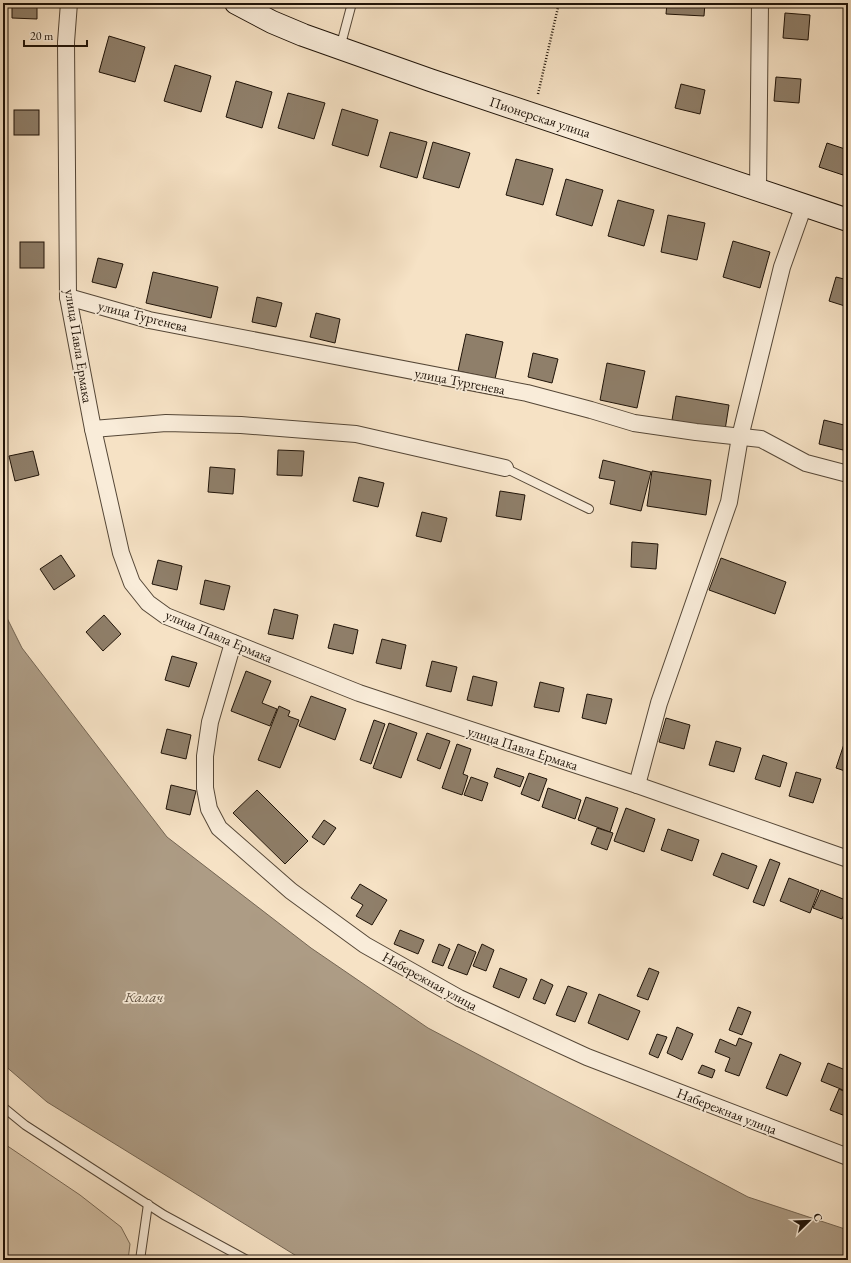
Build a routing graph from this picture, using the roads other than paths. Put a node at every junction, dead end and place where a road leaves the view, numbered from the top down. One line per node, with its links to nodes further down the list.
1 (69, 3): 9 (street, улица Павла Ермака)
2 (236, 3): 5 (street, Пионерская улица)
3 (352, 3): 5 (lane)
4 (760, 3): 6 (street)
5 (340, 48): 6 (street, Пионерская улица)
6 (758, 190): 7 (street, Пионерская улица)
7 (804, 205): 8 (street, Пионерская улица); 11 (street)
8 (848, 220)
9 (68, 296): 10 (street, улица Павла Ермака); 11 (street, улица Тургенева)
10 (93, 429): 12 (street); 15 (street, улица Павла Ермака)
11 (740, 437): 13 (street, улица Тургенева); 16 (street)
12 (505, 468): 14 (lane)
13 (846, 475)
14 (589, 509)
15 (233, 643): 16 (street, улица Павла Ермака); 19 (street, Набережная улица)
16 (637, 785): 17 (street, улица Павла Ермака)
17 (848, 859)
18 (3, 1107): 20 (lane)
19 (848, 1157)
20 (148, 1204): 21 (lane); 22 (lane)
21 (140, 1260)
22 (247, 1260)

